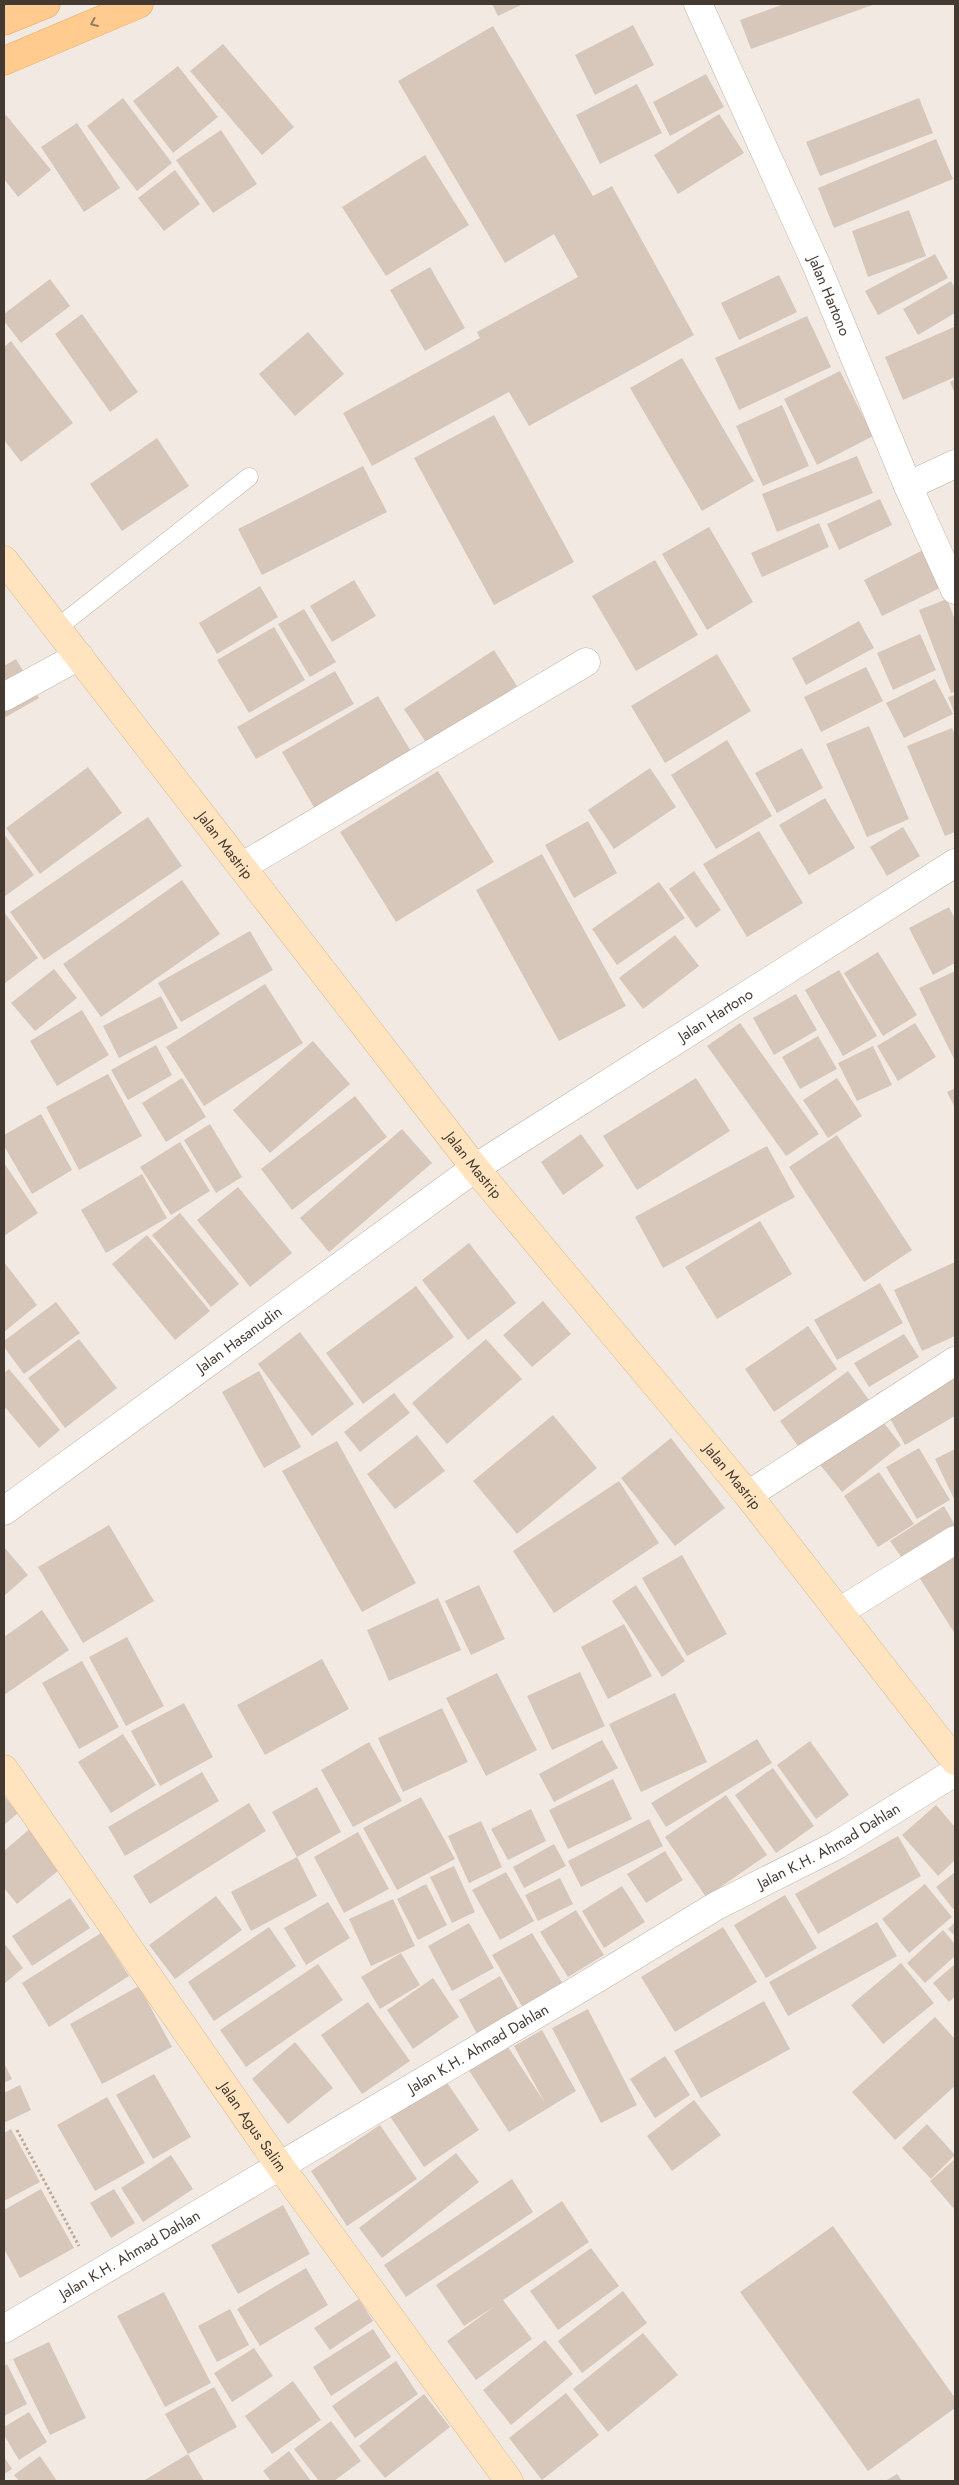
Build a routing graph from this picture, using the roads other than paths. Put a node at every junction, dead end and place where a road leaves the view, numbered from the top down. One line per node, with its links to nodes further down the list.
1 (46, 4): 4 (main road)
2 (139, 4): 5 (main road, one-way to 5)
3 (698, 4): 8 (street, Jalan Hartono)
4 (4, 21)
5 (4, 61)
6 (955, 464): 8 (street)
7 (249, 477): 11 (lane)
8 (908, 486): 10 (street, Jalan Hartono)
9 (4, 560): 11 (main road, Jalan Mastrip)
10 (955, 590)
11 (57, 628): 12 (main road, Jalan Mastrip)
12 (79, 656): 14 (street); 16 (main road, Jalan Mastrip)
13 (586, 662): 16 (street)
14 (4, 697)
15 (955, 863): 17 (street, Jalan Hartono)
16 (242, 866): 17 (main road, Jalan Mastrip)
17 (475, 1168): 19 (main road, Jalan Mastrip); 20 (street, Jalan Hasanudin)
18 (955, 1361): 19 (street)
19 (748, 1495): 22 (main road, Jalan Mastrip)
20 (4, 1511)
21 (955, 1540): 22 (street)
22 (839, 1612): 23 (main road, Jalan Mastrip)
23 (955, 1761)
24 (4, 1769): 26 (main road, Jalan Agus Salim)
25 (955, 1772): 26 (street, Jalan K.H. Ahmad Dahlan)
26 (280, 2166): 27 (street, Jalan K.H. Ahmad Dahlan); 28 (main road, Jalan Agus Salim)
27 (4, 2329)
28 (509, 2481)

